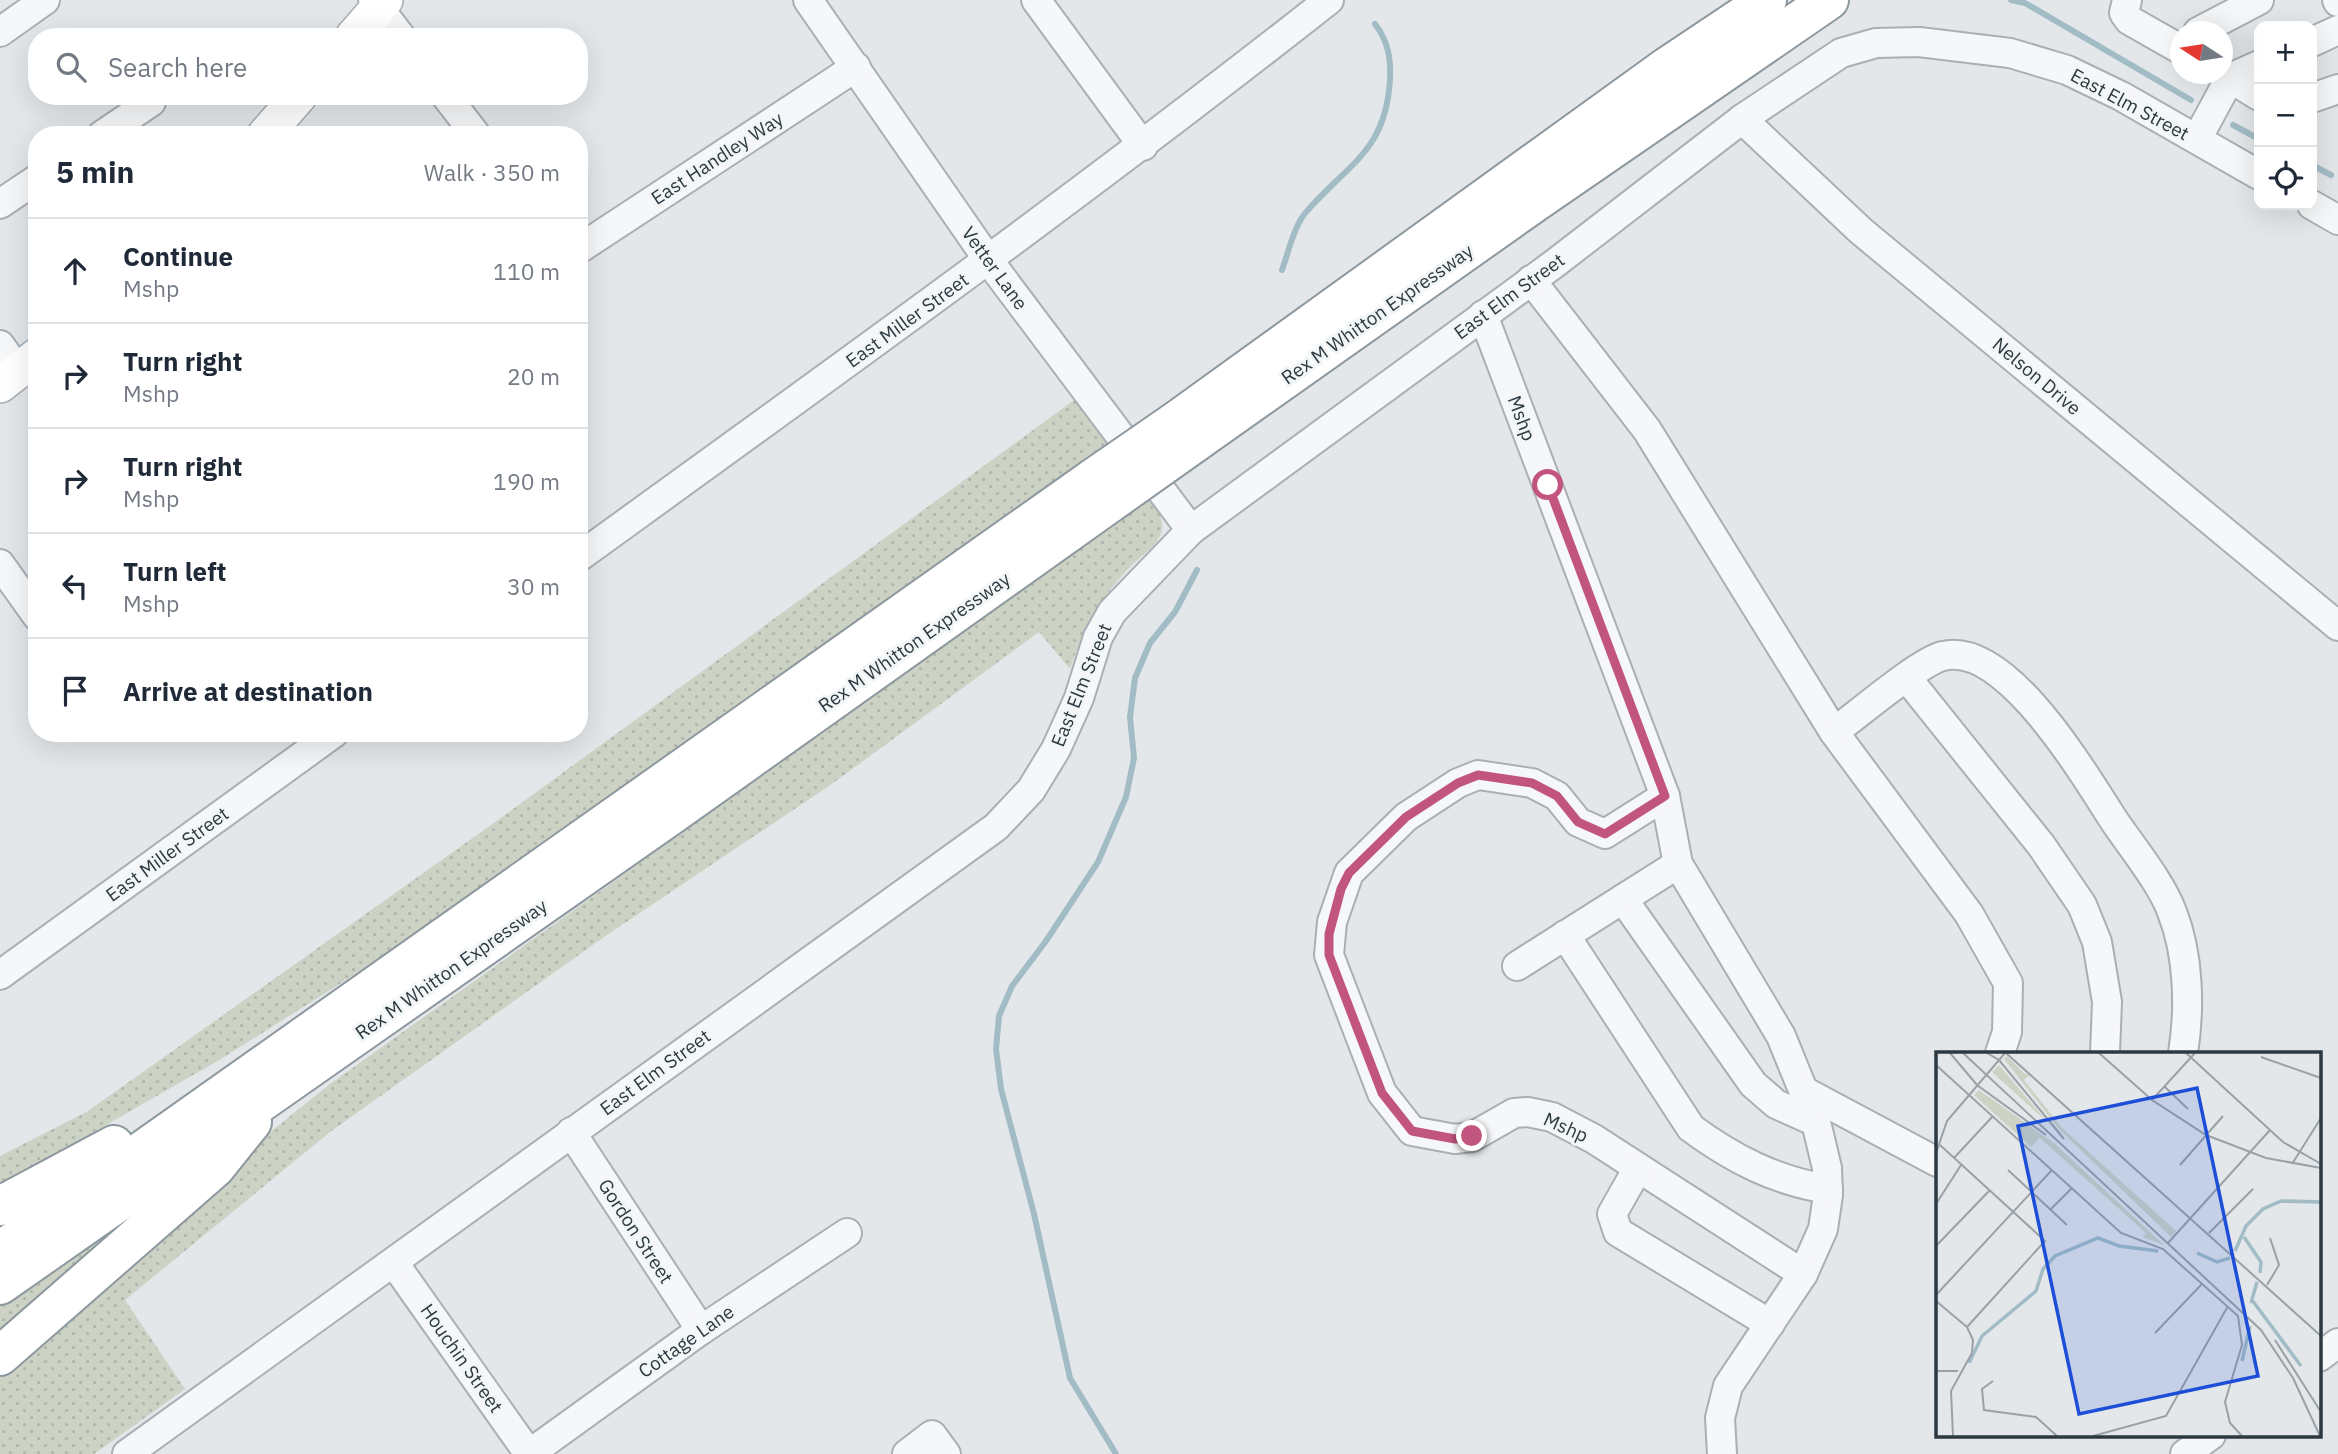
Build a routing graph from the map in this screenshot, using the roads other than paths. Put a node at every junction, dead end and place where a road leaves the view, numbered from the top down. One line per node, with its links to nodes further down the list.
1 (45, 0): 14 (street)
2 (808, 0): 17 (street, Vetter Lane)
3 (1036, 0): 33 (street)
4 (1329, 0): 33 (street, East Miller Street)
5 (1768, 0): 43 (highway, Rex M Whitton Expressway)
6 (1829, 0): 43 (highway, Rex M Whitton Expressway)
7 (2126, 0): 16 (street)
8 (2259, 0): 10 (street)
9 (379, 3): 11 (main road); 12 (street)
10 (2219, 21)
11 (360, 28)
12 (395, 28)
13 (2338, 30): 15 (street)
14 (0, 32)
15 (2317, 40)
16 (2170, 41)
17 (856, 67): 39 (street, East Handley Way); 40 (street, Vetter Lane)
18 (2254, 67): 19 (street)
19 (2233, 73)
20 (2233, 79): 23 (street)
21 (2222, 84): 32 (street)
22 (2338, 89): 24 (street)
23 (2254, 93)
24 (2317, 96)
25 (146, 105): 29 (street)
26 (291, 105): 30 (main road)
27 (453, 105): 31 (street)
28 (1742, 118): 32 (street, East Elm Street); 41 (street, East Elm Street); 48 (street, Nelson Drive)
29 (115, 126)
30 (273, 126)
31 (469, 126)
32 (2197, 139): 34 (street, East Elm Street)
33 (1143, 146): 40 (street, East Miller Street)
34 (2254, 172)
35 (28, 185): 36 (street)
36 (0, 204)
37 (2317, 208): 38 (street)
38 (2338, 220)
39 (588, 243)
40 (989, 261): 44 (street, Vetter Lane); 45 (street, East Miller Street)
41 (1531, 280): 42 (street, East Elm Street); 50 (street)
42 (1483, 315): 44 (street, East Elm Street); 52 (street, Mshp)
43 (1186, 431): 61 (highway, Rex M Whitton Expressway, bridge)
44 (1191, 530): 64 (street, East Elm Street)
45 (588, 550)
46 (0, 564): 47 (street)
47 (28, 603)
48 (2338, 626)
49 (1907, 678): 50 (street); 59 (street); 60 (street)
50 (1834, 732): 58 (street)
51 (322, 742): 57 (street, East Miller Street)
52 (1665, 796): 53 (street, Mshp); 66 (street, Mshp)
53 (1678, 864): 54 (street); 62 (street, Mshp)
54 (1623, 899): 55 (street); 63 (street)
55 (1565, 936): 56 (street); 67 (street)
56 (1517, 966)
57 (0, 975)
58 (2000, 1052)
59 (2105, 1052)
60 (2183, 1052)
61 (270, 1077): 68 (highway); 70 (highway, Rex M Whitton Expressway); 73 (highway, Rex M Whitton Expressway); 77 (highway)
62 (1804, 1091): 63 (street, Mshp); 65 (street)
63 (1816, 1122): 67 (street, Mshp)
64 (570, 1132): 71 (street, East Elm Street); 75 (street, Gordon Street)
65 (1936, 1161)
66 (1638, 1168): 72 (street, Mshp); 74 (street)
67 (1828, 1189): 72 (street, Mshp)
68 (0, 1206)
69 (846, 1233): 75 (street, Cottage Lane)
70 (0, 1251)
71 (394, 1263): 81 (street, East Elm Street); 82 (street, Houchin Street)
72 (1803, 1274): 74 (street, Mshp)
73 (0, 1285)
74 (1770, 1324): 84 (street, Mshp)
75 (701, 1330): 82 (street, Cottage Lane)
76 (2338, 1343): 78 (street)
77 (0, 1356)
78 (2320, 1356)
79 (2210, 1436): 85 (street)
80 (939, 1444): 83 (street)
81 (127, 1454)
82 (529, 1454)
83 (907, 1454)
84 (1722, 1454)
85 (2185, 1454)

